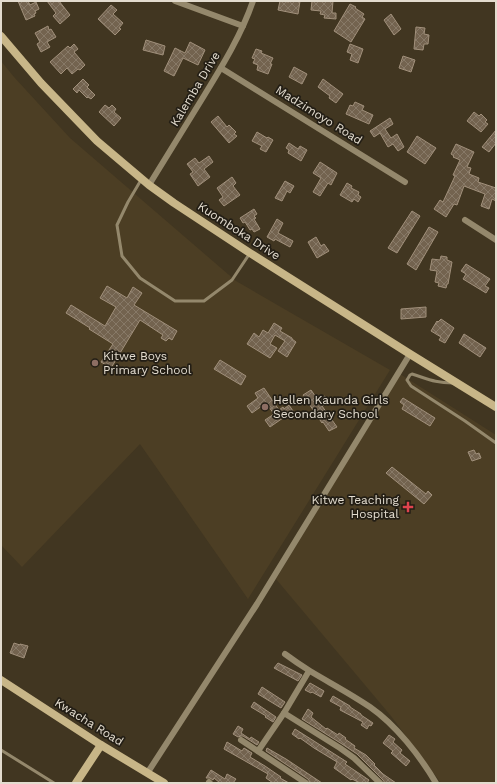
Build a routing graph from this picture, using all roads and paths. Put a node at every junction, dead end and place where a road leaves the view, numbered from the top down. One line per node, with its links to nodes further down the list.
1 (175, 1): 3 (street)
2 (253, 1): 3 (street, Kalemba Drive)
3 (243, 26): 5 (street, Kalemba Drive)
4 (1, 36): 6 (main road, Kuomboka Drive)
5 (222, 68): 7 (street, Madzimoyo Road); 8 (street, Kalemba Drive)
6 (142, 179): 8 (main road, Kuomboka Drive); 11 (lane)
7 (405, 182)
8 (149, 185): 11 (main road, Kuomboka Drive)
9 (465, 220): 10 (street)
10 (496, 240)
11 (250, 253): 12 (main road, Kuomboka Drive)
12 (410, 354): 13 (main road, Kuomboka Drive); 25 (street)
13 (457, 383): 14 (main road, Kuomboka Drive); 15 (lane)
14 (496, 406)
15 (496, 443)
16 (285, 654): 17 (street)
17 (309, 671): 19 (street); 31 (street)
18 (1, 680): 21 (main road, Kwacha Road)
19 (284, 713): 23 (street); 30 (street)
20 (241, 740): 23 (street)
21 (101, 744): 25 (main road, Kwacha Road); 27 (main road)
22 (2, 751): 24 (lane); 26 (lane)
23 (258, 751): 29 (street)
24 (1, 756)
25 (148, 772): 28 (main road, Kwacha Road)
26 (54, 783)
27 (76, 783)
28 (164, 783)
29 (306, 783)
30 (380, 783)
31 (436, 783)

